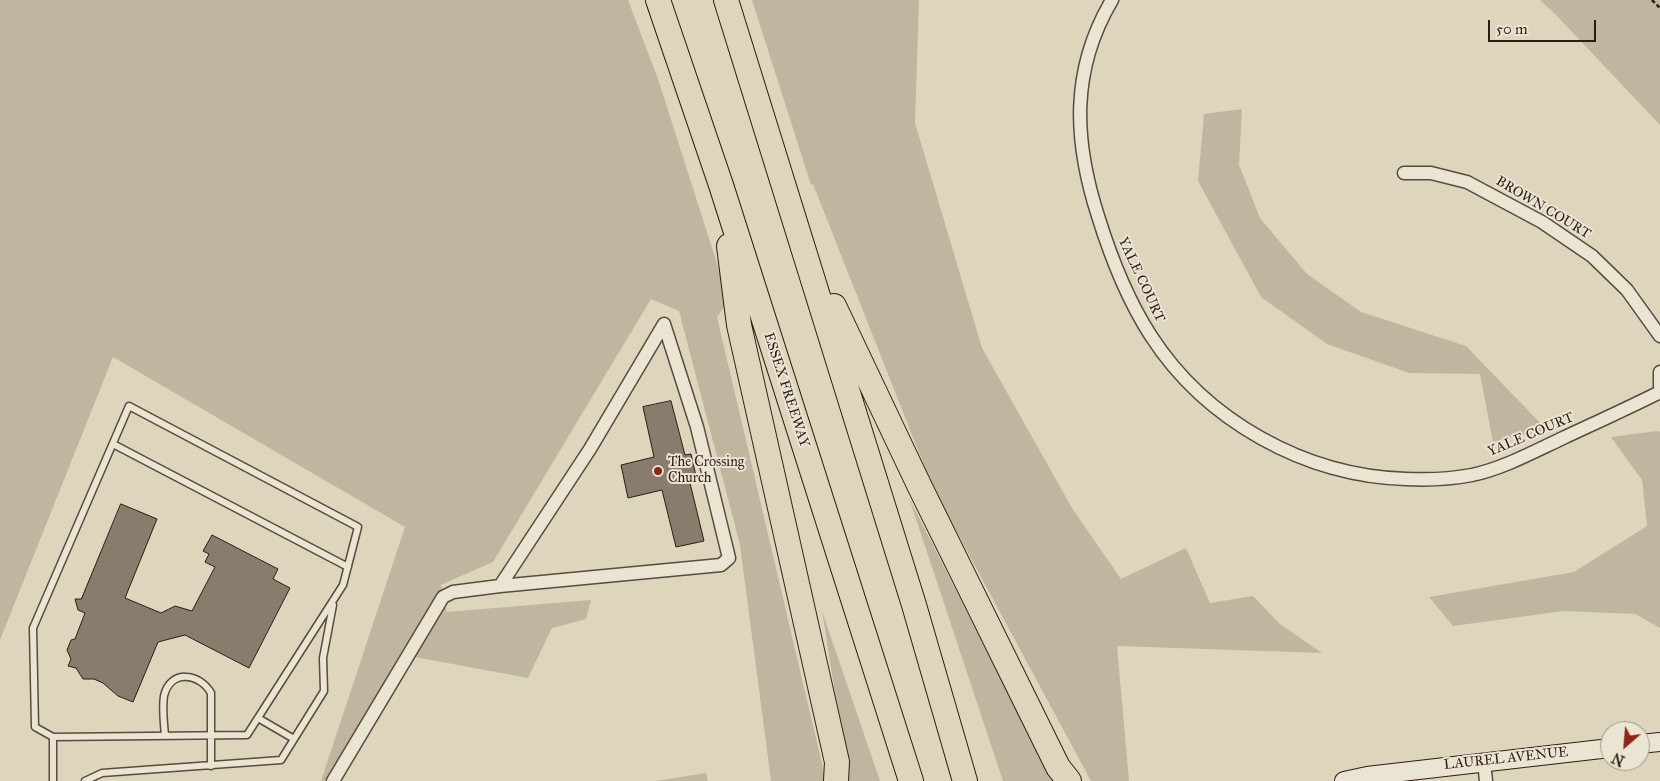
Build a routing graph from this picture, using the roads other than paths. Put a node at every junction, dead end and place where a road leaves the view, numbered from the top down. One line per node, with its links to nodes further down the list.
1 (658, 0): 5 (highway, ESSEX FREEWAY)
2 (726, 0): 6 (highway)
3 (1112, 0): 10 (street, YALE COURT)
4 (1404, 174): 7 (street, BROWN COURT)
5 (721, 185): 27 (highway); 28 (highway, ESSEX FREEWAY)
6 (801, 237): 20 (highway); 31 (highway)
7 (1660, 336)
8 (1660, 372): 9 (street)
9 (1660, 386)
10 (1660, 392)
11 (112, 444): 12 (lane); 12 (lane); 18 (lane)
12 (348, 567): 14 (lane)
13 (500, 586): 13 (street); 26 (street)
14 (334, 600): 15 (lane); 19 (lane)
15 (258, 718): 16 (lane); 19 (lane)
16 (210, 735): 17 (lane); 17 (lane); 23 (lane)
17 (165, 736): 18 (lane)
18 (53, 737): 24 (lane)
19 (294, 739): 23 (lane)
20 (954, 746): 29 (highway); 30 (highway)
21 (1600, 749): 22 (main road, LAUREL AVENUE)
22 (1484, 761): 32 (main road, LAUREL AVENUE); 33 (street)
23 (211, 766): 25 (lane)
24 (53, 781)
25 (85, 781)
26 (333, 781)
27 (836, 781)
28 (911, 781)
29 (965, 781)
30 (970, 781)
31 (1069, 781)
32 (1344, 781)
33 (1486, 781)

